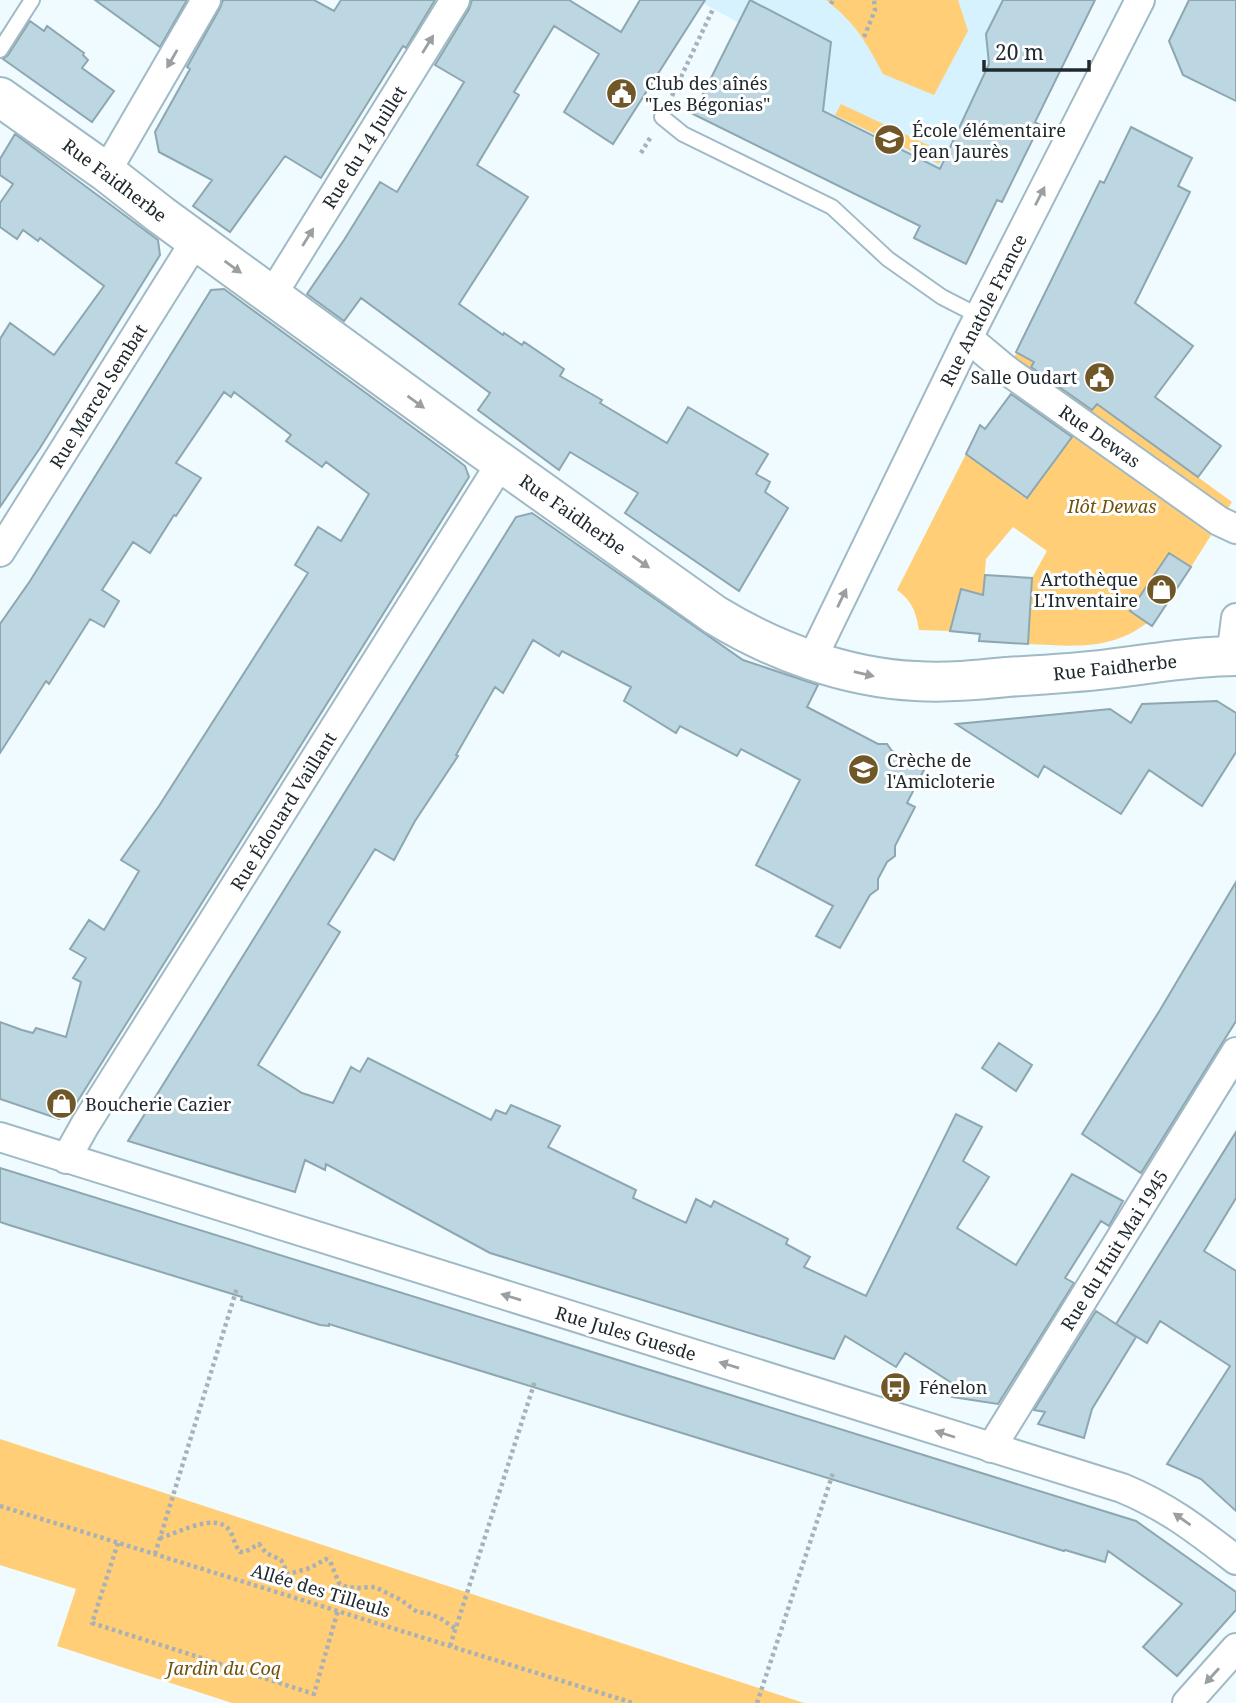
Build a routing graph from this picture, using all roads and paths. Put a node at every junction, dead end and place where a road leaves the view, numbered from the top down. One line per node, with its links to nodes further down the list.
1 (32, 0): 8 (lane)
2 (206, 0): 12 (street, one-way to 12)
3 (455, 0): 14 (street, Rue du 14 Juillet, one-way to 3)
4 (874, 0): 7 (path)
5 (1140, 0): 15 (street, Rue Anatole France, one-way to 5)
6 (713, 9): 10 (path)
7 (864, 37)
8 (0, 50)
9 (3, 106): 12 (street, Rue Faidherbe)
10 (662, 117): 11 (path); 15 (lane)
11 (641, 153)
12 (106, 172): 13 (street, Rue Faidherbe)
13 (196, 240): 14 (street, Rue Faidherbe, one-way to 14); 18 (street, Rue Marcel Sembat)
14 (272, 295): 16 (street, Rue Faidherbe, one-way to 16)
15 (974, 327): 17 (street, Rue Dewas); 21 (street, Rue Anatole France, one-way to 15)
16 (501, 463): 21 (street, Rue Faidherbe, one-way to 21); 24 (street, Rue Édouard Vaillant)
17 (1236, 529)
18 (0, 552)
19 (1236, 618): 20 (street)
20 (1233, 656): 21 (street, Rue Faidherbe, one-way to 20)
21 (812, 659)
22 (1236, 1052): 27 (street, Rue du Huit Mai 1945)
23 (0, 1138): 24 (street, Rue Jules Guesde)
24 (66, 1160): 27 (street, Rue Jules Guesde, one-way to 24)
25 (237, 1287): 30 (path)
26 (536, 1381): 35 (path)
27 (991, 1448): 33 (street, Rue Jules Guesde, one-way to 27)
28 (833, 1473): 39 (path)
29 (0, 1506): 31 (path, Allée des Tilleuls)
30 (160, 1538): 32 (path); 35 (path)
31 (118, 1542): 32 (path, Allée des Tilleuls); 34 (path)
32 (155, 1554): 34 (path, Allée des Tilleuls)
33 (1236, 1560)
34 (338, 1610): 36 (path, Allée des Tilleuls)
35 (456, 1629): 36 (path)
36 (450, 1646): 38 (path, Allée des Tilleuls)
37 (1236, 1648): 40 (street, one-way to 40)
38 (633, 1703)
39 (757, 1703)
40 (1187, 1703)

